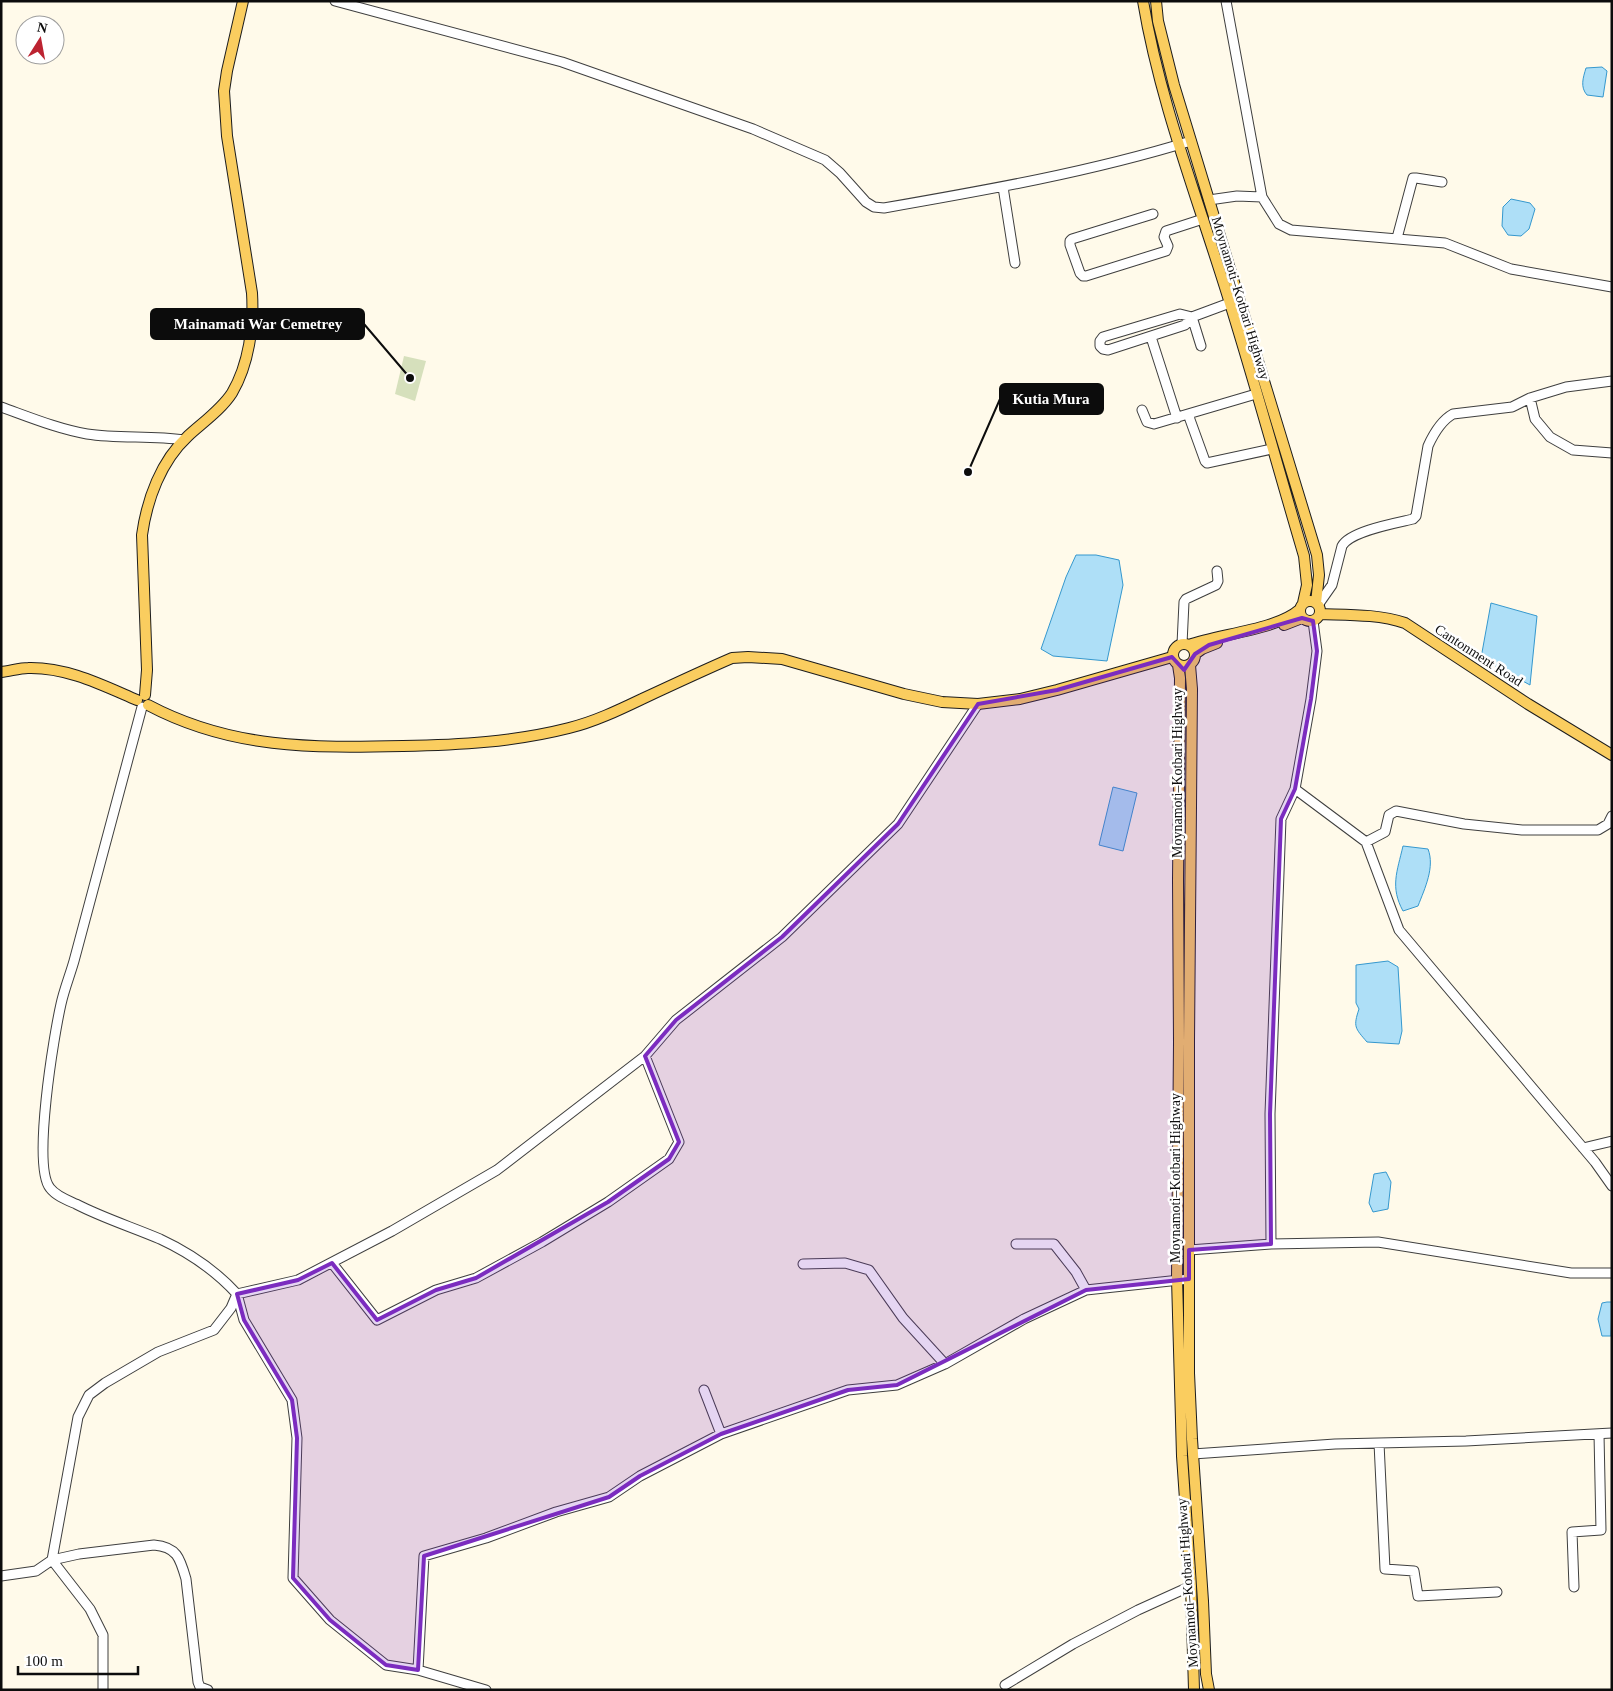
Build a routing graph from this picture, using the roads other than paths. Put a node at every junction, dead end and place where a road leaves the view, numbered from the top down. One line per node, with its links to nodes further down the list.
1 (243, 1): 28 (main road)
2 (334, 1): 9 (street)
3 (1143, 1): 7 (main road, Moynamoti–Kotbari Highway)
4 (1156, 1): 6 (main road, Moynamoti–Kotbari Highway)
5 (1226, 1): 10 (street)
6 (1191, 141): 7 (street); 11 (main road, Moynamoti–Kotbari Highway)
7 (1180, 145): 9 (street); 13 (main road, Moynamoti–Kotbari Highway)
8 (1442, 182): 14 (street)
9 (1003, 187): 15 (street)
10 (1262, 197): 11 (street); 14 (street)
11 (1209, 200): 17 (main road, Moynamoti–Kotbari Highway)
12 (1154, 214): 13 (street)
13 (1204, 219): 17 (main road, Moynamoti–Kotbari Highway)
14 (1397, 238): 16 (street)
15 (1015, 263)
16 (1612, 287)
17 (1235, 301): 18 (street); 22 (main road, Moynamoti–Kotbari Highway); 33 (main road, Moynamoti–Kotbari Highway)
18 (1192, 317): 19 (street); 19 (street); 20 (street)
19 (1151, 337): 27 (street)
20 (1201, 346)
21 (1612, 381): 23 (street)
22 (1256, 394): 26 (street); 29 (main road, Moynamoti–Kotbari Highway)
23 (1530, 398): 30 (street); 33 (street)
24 (1, 407): 28 (street)
25 (1142, 410): 27 (street)
26 (1188, 414): 27 (street); 29 (street)
27 (1177, 418)
28 (184, 440): 39 (main road)
29 (1272, 449): 32 (main road, Moynamoti–Kotbari Highway)
30 (1612, 452)
31 (1217, 571): 34 (street)
32 (1302, 610): 33 (main road); 33 (main road); 34 (main road); 35 (main road)
33 (1317, 611): 41 (main road, Cantonment Road); 42 (street)
34 (1185, 644): 35 (main road); 36 (main road)
35 (1195, 654): 37 (main road, Moynamoti–Kotbari Highway)
36 (1175, 661): 37 (main road, Moynamoti–Kotbari Highway); 40 (main road); 45 (main road, Moynamoti–Kotbari Highway)
37 (1190, 665): 45 (main road, Moynamoti–Kotbari Highway)
38 (1, 672): 39 (main road)
39 (143, 702): 40 (main road); 59 (street)
40 (978, 704): 46 (street)
41 (1612, 755)
42 (1295, 790): 44 (street); 51 (street)
43 (1612, 816): 44 (street)
44 (1366, 842): 48 (street)
45 (1184, 1041): 52 (main road, Moynamoti–Kotbari Highway); 57 (main road, Moynamoti–Kotbari Highway)
46 (645, 1056): 53 (street); 53 (street)
47 (1612, 1141): 48 (street)
48 (1583, 1148): 49 (street)
49 (1612, 1186)
50 (1016, 1244): 58 (street)
51 (1271, 1244): 52 (street); 55 (street)
52 (1189, 1250): 56 (main road, Moynamoti–Kotbari Highway)
53 (332, 1263): 59 (street)
54 (803, 1264): 60 (street)
55 (1612, 1273)
56 (1189, 1278): 57 (street); 66 (main road, Moynamoti–Kotbari Highway)
57 (1177, 1279): 58 (street); 69 (main road, Moynamoti–Kotbari Highway)
58 (1086, 1290): 60 (street)
59 (237, 1294): 67 (street); 72 (street)
60 (945, 1364): 63 (street)
61 (704, 1390): 63 (street)
62 (1612, 1433): 64 (street)
63 (722, 1434): 72 (street)
64 (1599, 1434): 65 (street); 70 (street)
65 (1379, 1443): 66 (street); 71 (street)
66 (1193, 1454): 78 (main road, Moynamoti–Kotbari Highway)
67 (52, 1560): 68 (street); 74 (street); 75 (street)
68 (1, 1576)
69 (1191, 1586): 73 (street); 77 (main road, Moynamoti–Kotbari Highway)
70 (1574, 1587)
71 (1497, 1592)
72 (418, 1670): 76 (street)
73 (1005, 1685)
74 (104, 1690)
75 (208, 1690)
76 (486, 1690)
77 (1194, 1690)
78 (1209, 1690)

